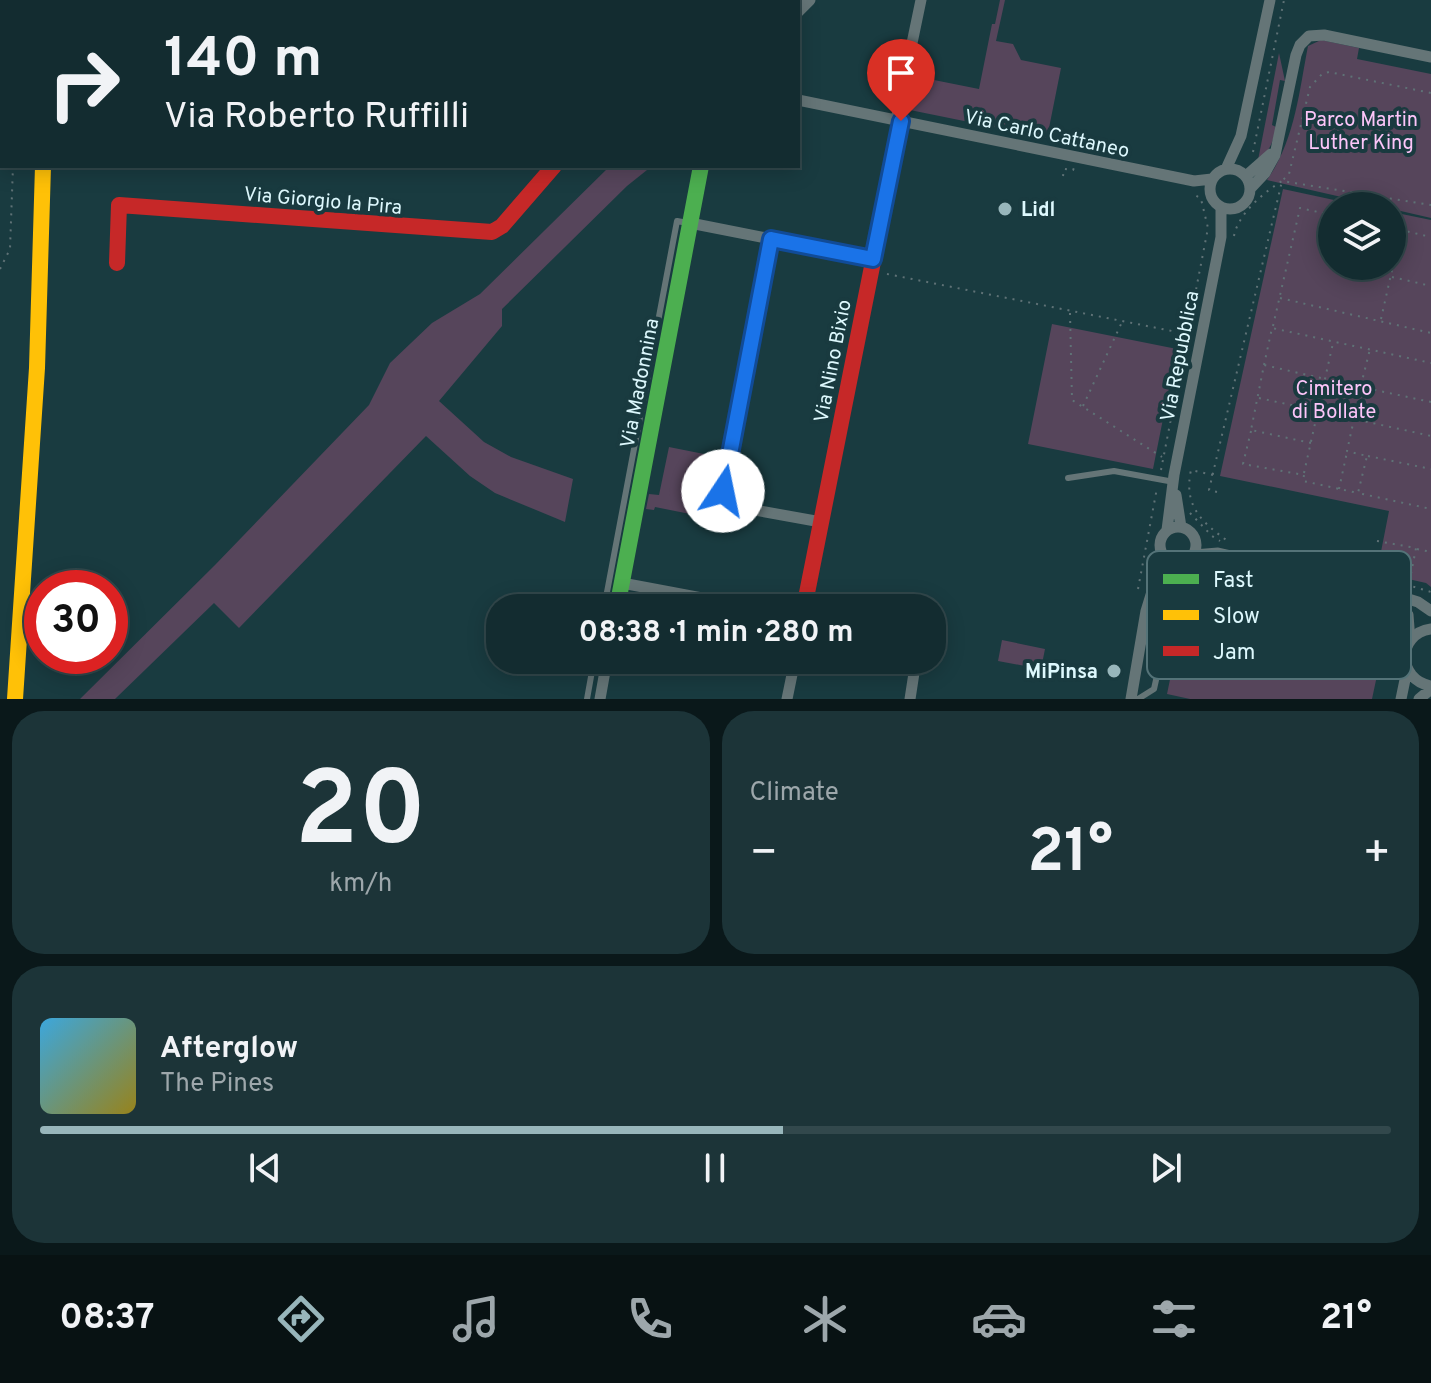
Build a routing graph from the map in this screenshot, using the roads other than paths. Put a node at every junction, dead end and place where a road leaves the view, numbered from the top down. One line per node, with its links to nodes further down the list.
1 (921, 0): 5 (street)
2 (1270, 0): 6 (street)
3 (1431, 57): 7 (street)
4 (800, 100): 5 (street, Via Carlo Cattaneo)
5 (898, 121): 13 (street, Via Carlo Cattaneo); 21 (street, Via Nino Bixio)
6 (1241, 136): 11 (street); 12 (street)
7 (1278, 143): 12 (street); 14 (street)
8 (43, 168): 51 (street)
9 (552, 168): 20 (street, Via Giorgio la Pira)
10 (701, 168): 17 (street, Via Madonnina)
11 (1226, 169): 12 (street); 13 (street)
12 (1244, 174): 14 (street)
13 (1211, 185): 15 (street)
14 (1250, 189): 16 (street)
15 (1221, 207): 16 (street); 18 (street, Via Repubblica)
16 (1234, 209): 18 (street, Via Repubblica)
17 (690, 223): 19 (street); 31 (street, Via Madonnina); 32 (lane)
18 (1227, 238): 23 (street, Via Repubblica)
19 (771, 239): 21 (street); 24 (street)
20 (117, 263)
21 (872, 264): 24 (street, Via Nino Bixio)
22 (1068, 478): 23 (lane)
23 (1174, 482): 25 (street, Via Repubblica); 26 (street, Via Repubblica)
24 (821, 522): 35 (street, Via Nino Bixio)
25 (1181, 527): 26 (street); 27 (street)
26 (1167, 530): 28 (street)
27 (1196, 540): 29 (street); 30 (street)
28 (1162, 551)
29 (1195, 551)
30 (1215, 551)
31 (622, 583): 33 (street, Via Madonnina); 34 (street)
32 (607, 594)
33 (620, 594)
34 (681, 594)
35 (807, 594)
36 (1411, 600): 38 (street)
37 (1147, 609): 40 (street)
38 (1431, 611)
39 (1431, 629): 41 (street)
40 (1141, 637): 42 (lane); 56 (street)
41 (1411, 640)
42 (1147, 642)
43 (591, 674): 52 (lane)
44 (604, 674): 53 (street)
45 (792, 674): 54 (street)
46 (914, 674): 55 (street)
47 (1411, 674): 50 (street)
48 (1156, 679): 57 (lane)
49 (1405, 679): 58 (street)
50 (1431, 688): 59 (street)
51 (15, 699)
52 (587, 699)
53 (600, 699)
54 (787, 699)
55 (910, 699)
56 (1131, 699)
57 (1138, 699)
58 (1401, 699)
59 (1419, 699)

